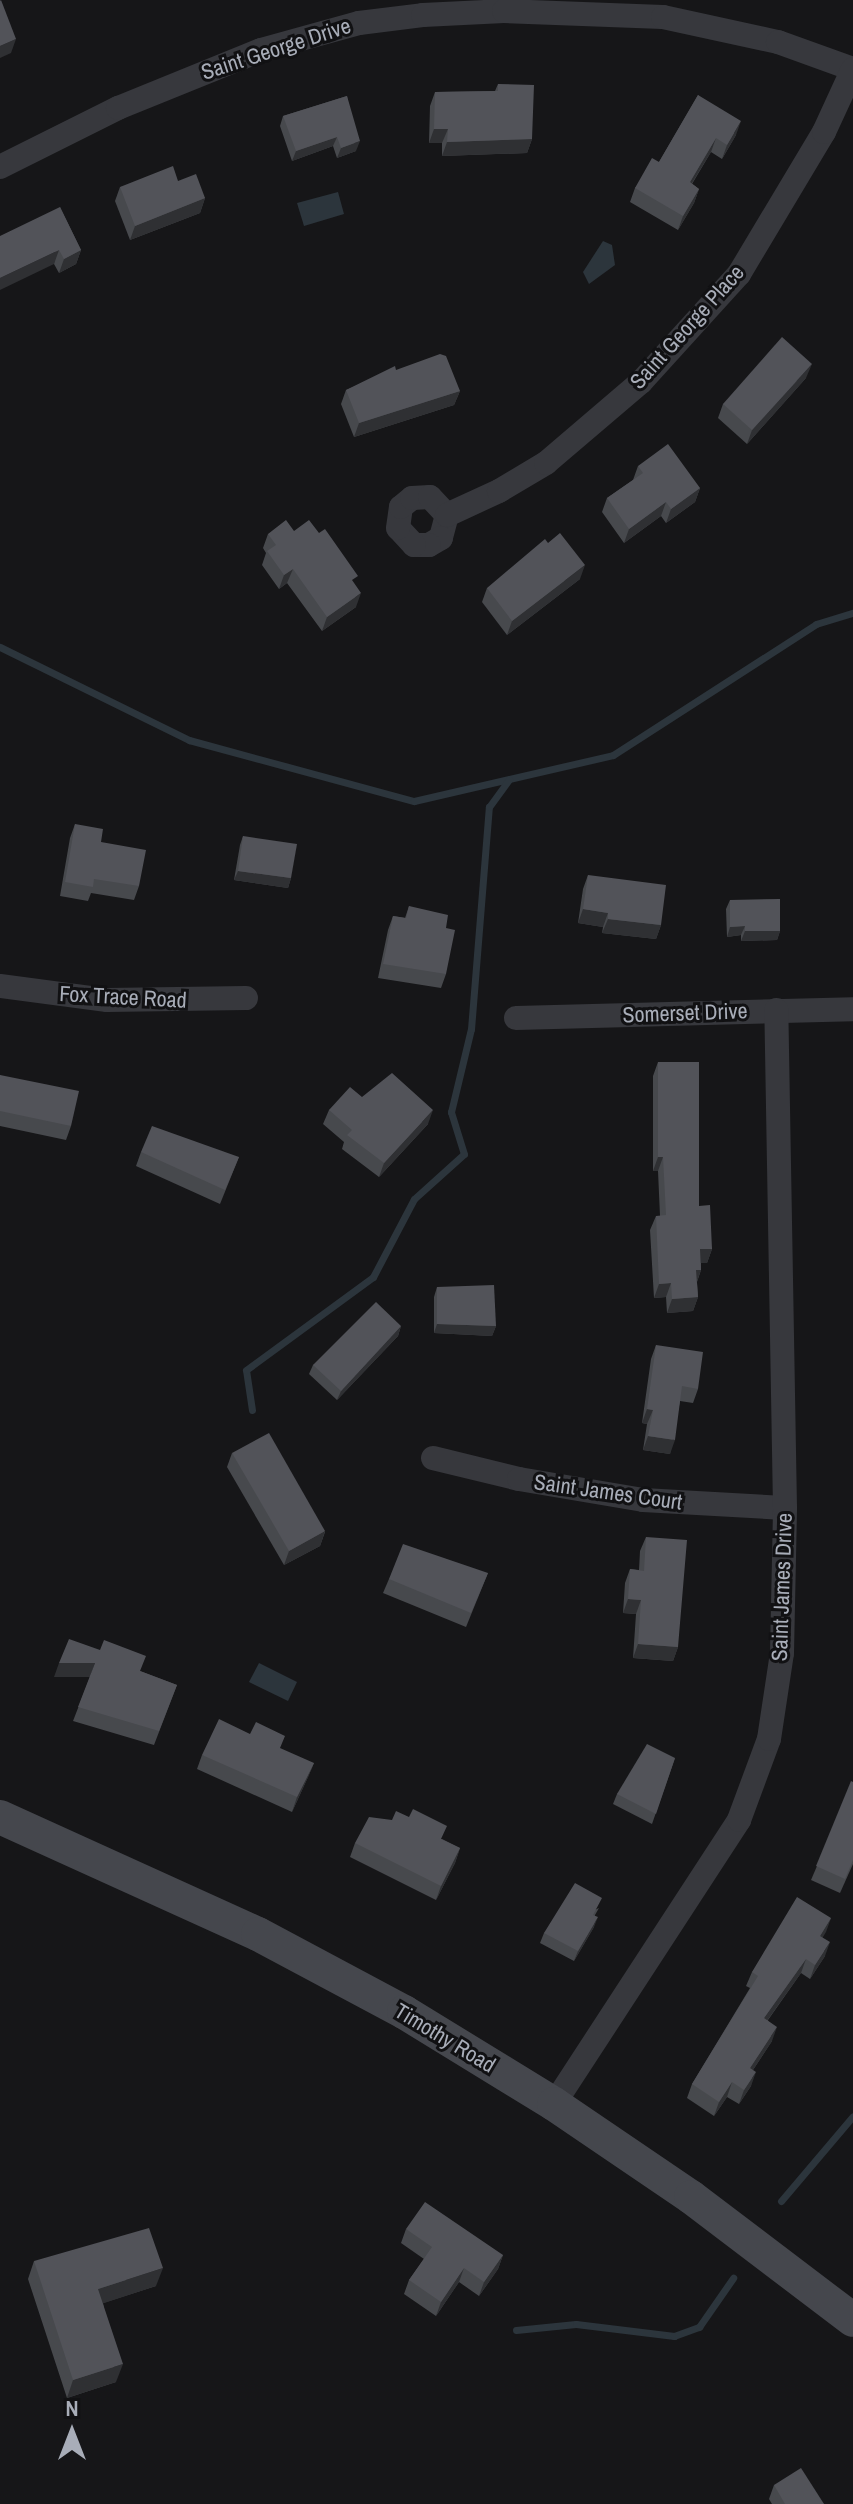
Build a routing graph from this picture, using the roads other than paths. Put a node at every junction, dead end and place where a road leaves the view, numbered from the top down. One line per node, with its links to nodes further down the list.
1 (853, 69): 2 (street, Saint George Drive); 3 (street, Saint George Place)
2 (0, 167)
3 (447, 515)
4 (0, 986): 5 (street, Fox Trace Road)
5 (246, 998)
6 (853, 1009): 7 (street, Somerset Drive)
7 (776, 1010): 8 (street, Somerset Drive); 10 (street, Saint James Drive)
8 (516, 1018)
9 (433, 1458): 10 (street, Saint James Court)
10 (785, 1508): 12 (street, Saint James Drive)
11 (0, 1817): 12 (main road, Timothy Road)
12 (554, 2104): 13 (main road, Timothy Road)
13 (853, 2320)

